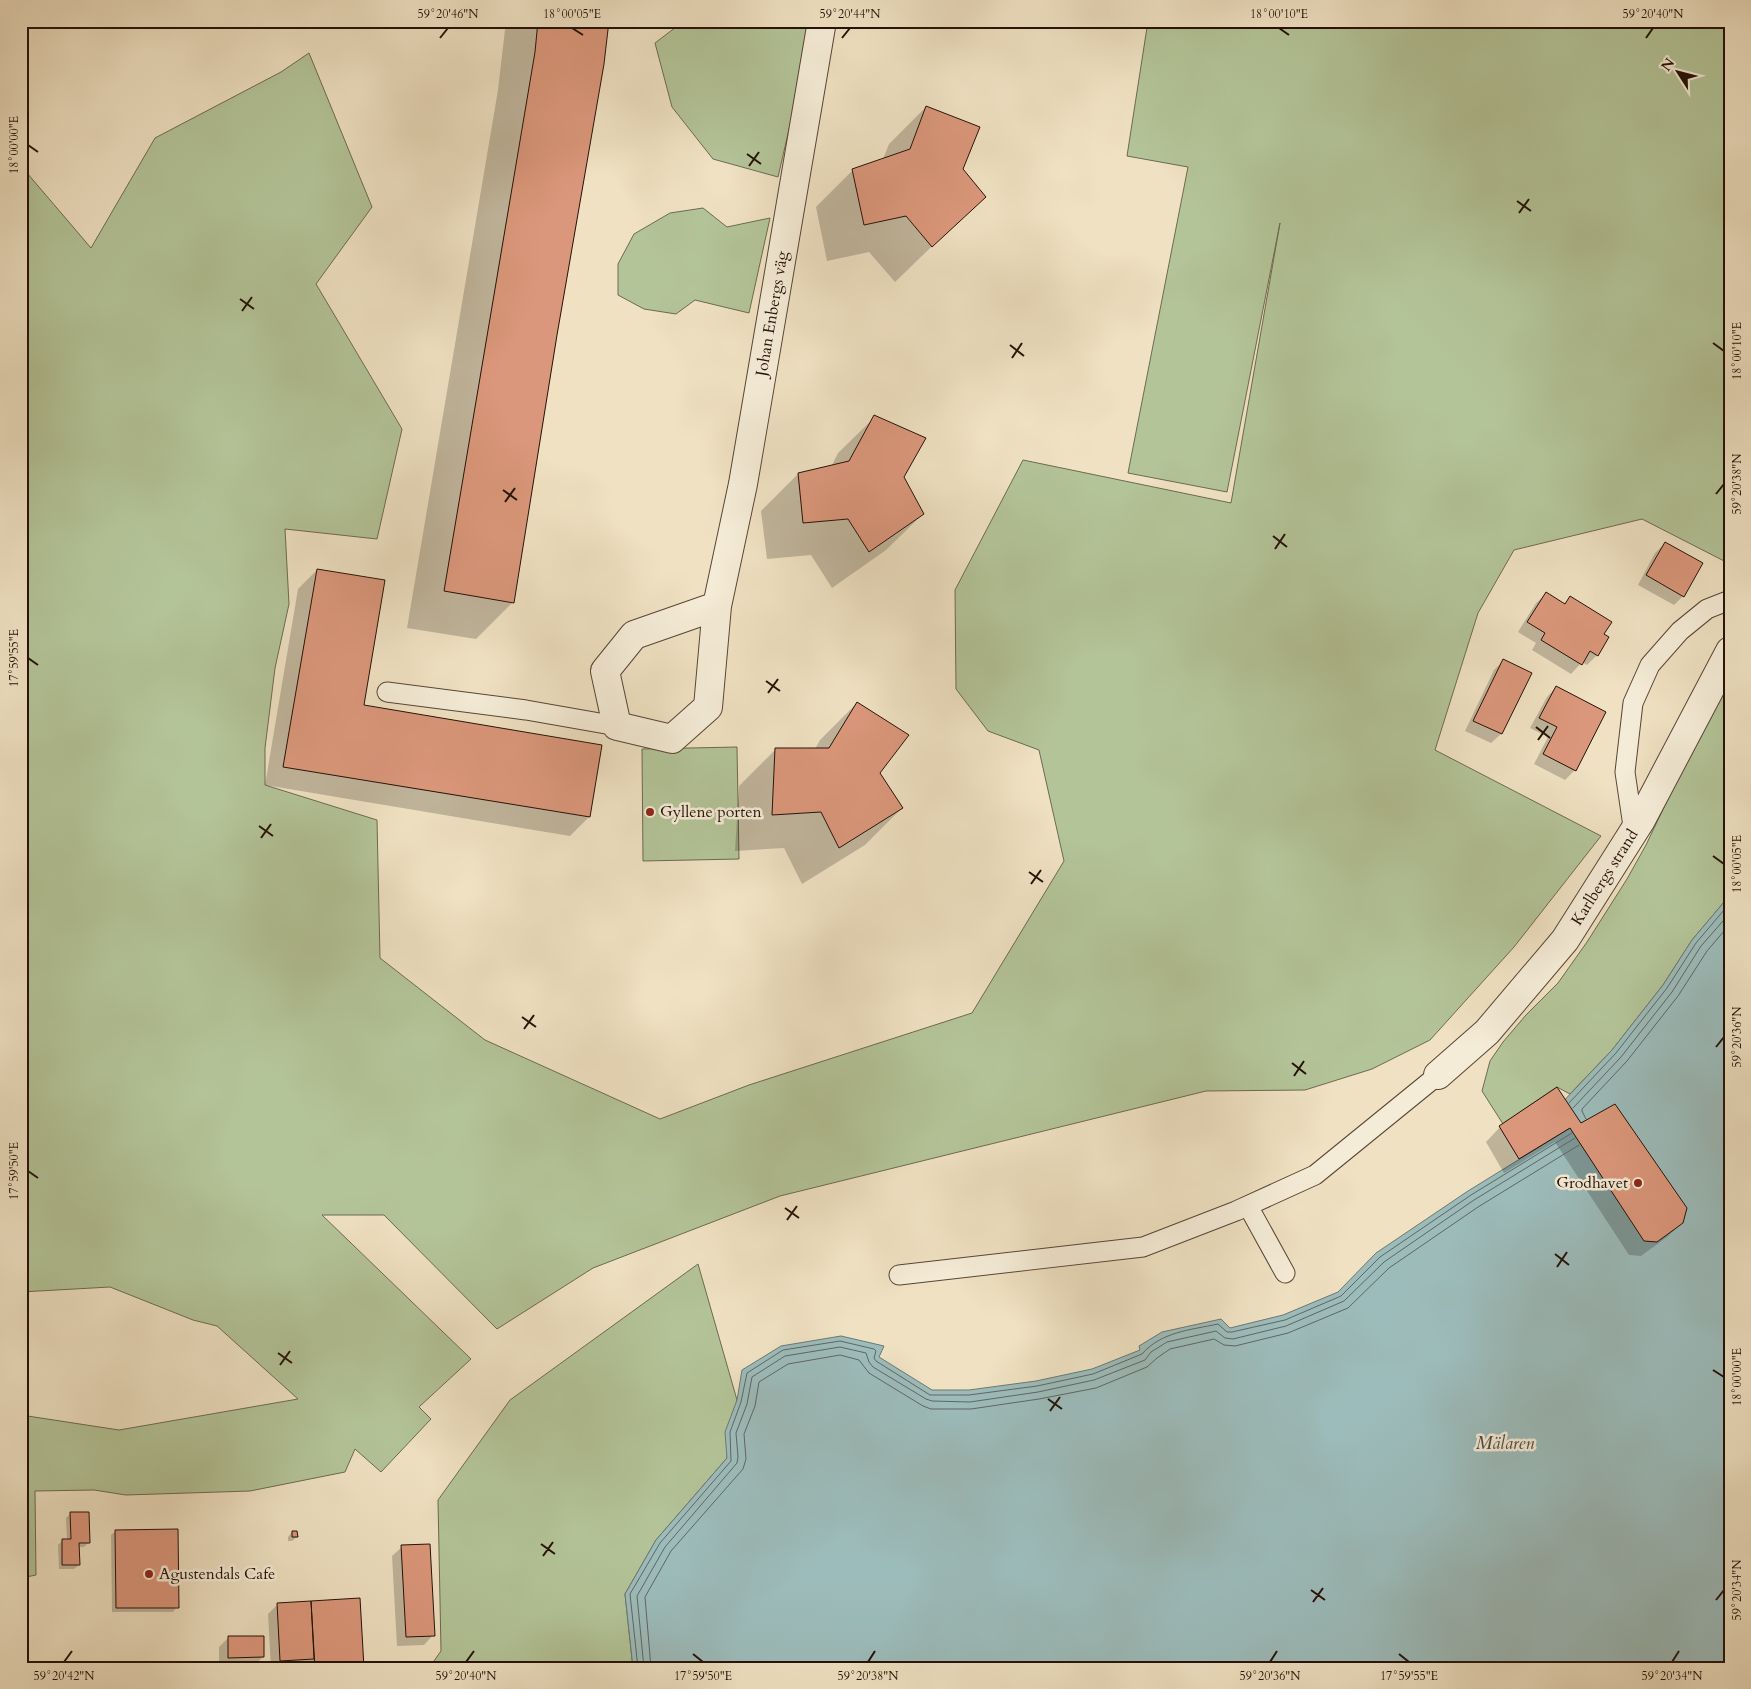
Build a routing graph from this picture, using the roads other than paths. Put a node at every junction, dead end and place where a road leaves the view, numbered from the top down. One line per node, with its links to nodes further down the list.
1 (822, 21): 3 (street, Johan Enbergs väg)
2 (1730, 600): 7 (lane)
3 (717, 606): 6 (street); 6 (street, Johan Enbergs väg)
4 (1730, 651): 7 (street, Karlbergs strand)
5 (387, 692): 6 (lane)
6 (617, 726)
7 (1634, 832): 8 (street, Karlbergs strand)
8 (1438, 1075): 9 (lane)
9 (1248, 1206): 10 (lane); 11 (lane)
10 (1285, 1273)
11 (899, 1275)

